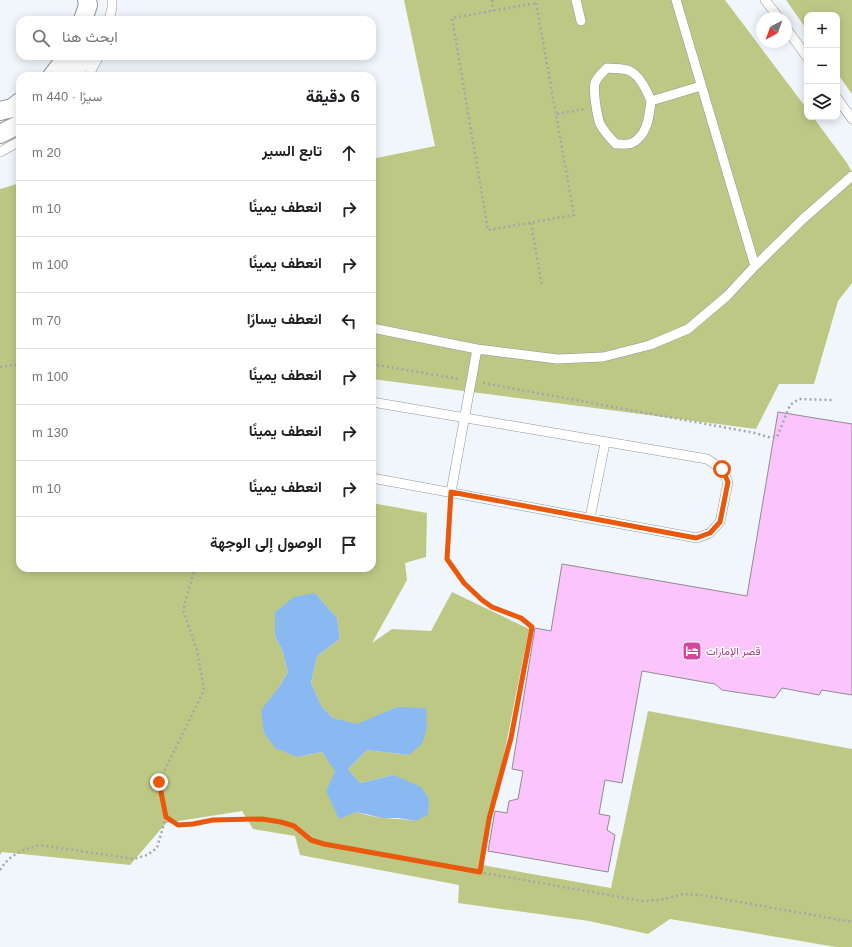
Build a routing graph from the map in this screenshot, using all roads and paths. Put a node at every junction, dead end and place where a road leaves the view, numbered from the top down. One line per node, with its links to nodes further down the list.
1 (87, 0): 10 (street)
2 (99, 0): 11 (street)
3 (112, 0): 12 (lane)
4 (492, 0): 8 (path)
5 (576, 0): 13 (lane)
6 (676, 0): 22 (lane)
7 (765, 0): 9 (lane)
8 (493, 11): 28 (path); 35 (path)
9 (774, 12)
10 (84, 16)
11 (96, 16)
12 (110, 16)
13 (581, 21)
14 (792, 36): 15 (lane)
15 (804, 53)
16 (65, 60): 19 (street)
17 (82, 60): 20 (street)
18 (97, 60): 21 (lane)
19 (55, 72)
20 (75, 72)
21 (90, 72)
22 (702, 86): 23 (lane); 36 (lane)
23 (650, 100): 26 (lane); 26 (lane)
24 (840, 101): 29 (lane)
25 (16, 105): 27 (street)
26 (597, 107): 28 (path)
27 (0, 111)
28 (557, 114): 35 (path)
29 (852, 119)
30 (16, 126): 31 (street)
31 (0, 134)
32 (16, 143): 33 (lane)
33 (0, 152)
34 (852, 176): 36 (lane)
35 (531, 223): 37 (path)
36 (755, 266): 39 (lane)
37 (542, 286)
38 (376, 329): 39 (lane)
39 (477, 349): 43 (lane)
40 (16, 365): 42 (path)
41 (376, 365): 43 (path)
42 (0, 367)
43 (471, 381): 44 (path); 46 (lane)
44 (832, 400)
45 (376, 403): 46 (lane)
46 (464, 418): 47 (lane); 49 (lane)
47 (605, 442): 50 (lane); 50 (lane)
48 (376, 479): 49 (lane)
49 (451, 492): 50 (lane); 54 (path)
50 (590, 518)
51 (194, 572): 52 (path)
52 (166, 817): 53 (path); 54 (path)
53 (0, 870)
54 (480, 872): 55 (path)
55 (852, 922)

